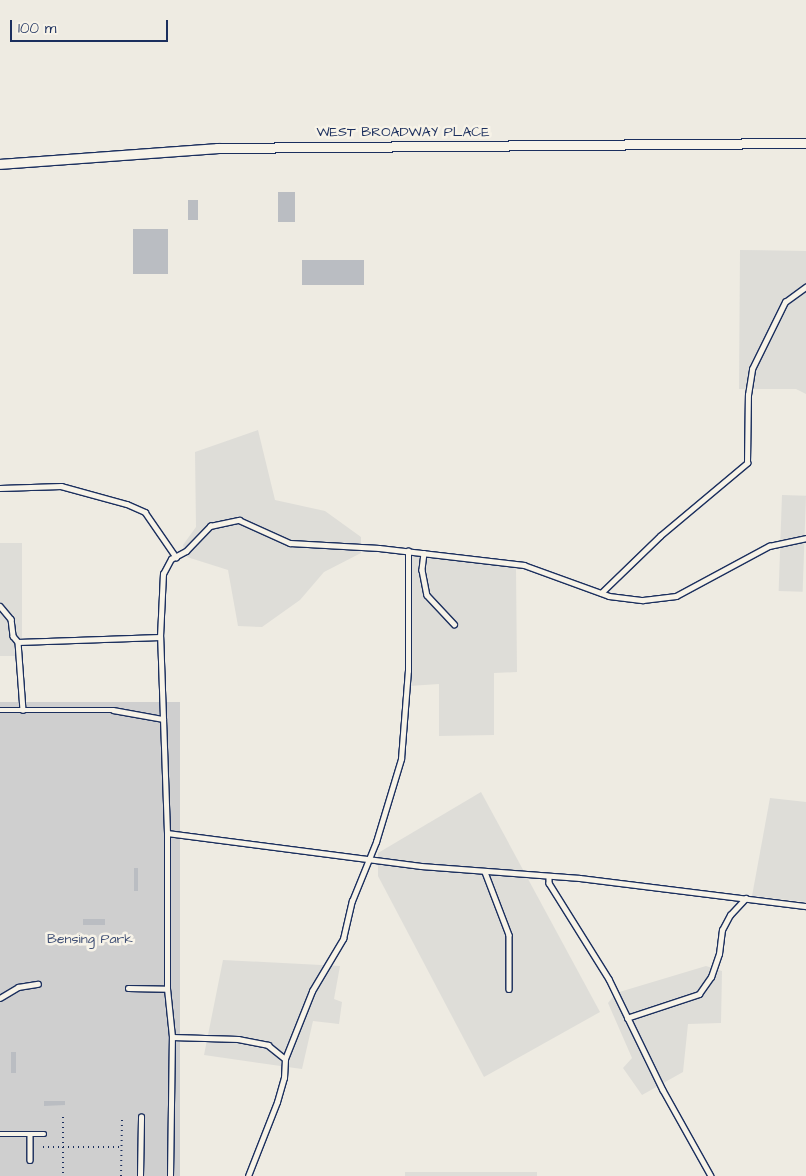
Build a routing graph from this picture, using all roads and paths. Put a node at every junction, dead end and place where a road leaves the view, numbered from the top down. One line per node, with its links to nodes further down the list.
1 (806, 143): 2 (street, WEST BROADWAY PLACE)
2 (0, 164)
3 (806, 287): 9 (lane)
4 (0, 488): 8 (lane)
5 (806, 538): 9 (lane)
6 (408, 551): 7 (lane); 8 (lane); 18 (lane)
7 (424, 553): 9 (lane); 11 (lane)
8 (176, 557): 12 (lane)
9 (601, 593)
10 (0, 606): 13 (lane)
11 (454, 624)
12 (160, 638): 13 (lane); 16 (lane)
13 (18, 642): 15 (lane)
14 (0, 710): 15 (lane)
15 (23, 710): 16 (lane)
16 (162, 719): 17 (lane)
17 (167, 833): 18 (lane); 25 (lane)
18 (367, 859): 19 (lane); 30 (lane)
19 (485, 872): 20 (lane); 26 (lane)
20 (549, 876): 21 (lane); 28 (lane)
21 (746, 898): 22 (lane); 28 (lane)
22 (806, 906)
23 (38, 984): 27 (lane)
24 (128, 988): 25 (lane)
25 (167, 989): 29 (lane)
26 (509, 989)
27 (0, 998)
28 (627, 1018): 46 (lane)
29 (172, 1037): 30 (lane); 44 (lane)
30 (285, 1059): 45 (lane)
31 (63, 1117): 38 (path)
32 (122, 1117): 39 (path)
33 (141, 1117): 43 (lane)
34 (0, 1134): 35 (lane)
35 (30, 1134): 36 (lane); 40 (lane)
36 (44, 1134)
37 (43, 1147): 38 (path)
38 (63, 1147): 39 (path); 41 (path)
39 (122, 1147): 42 (path)
40 (30, 1160)
41 (64, 1176)
42 (121, 1176)
43 (140, 1176)
44 (170, 1176)
45 (248, 1176)
46 (711, 1176)

